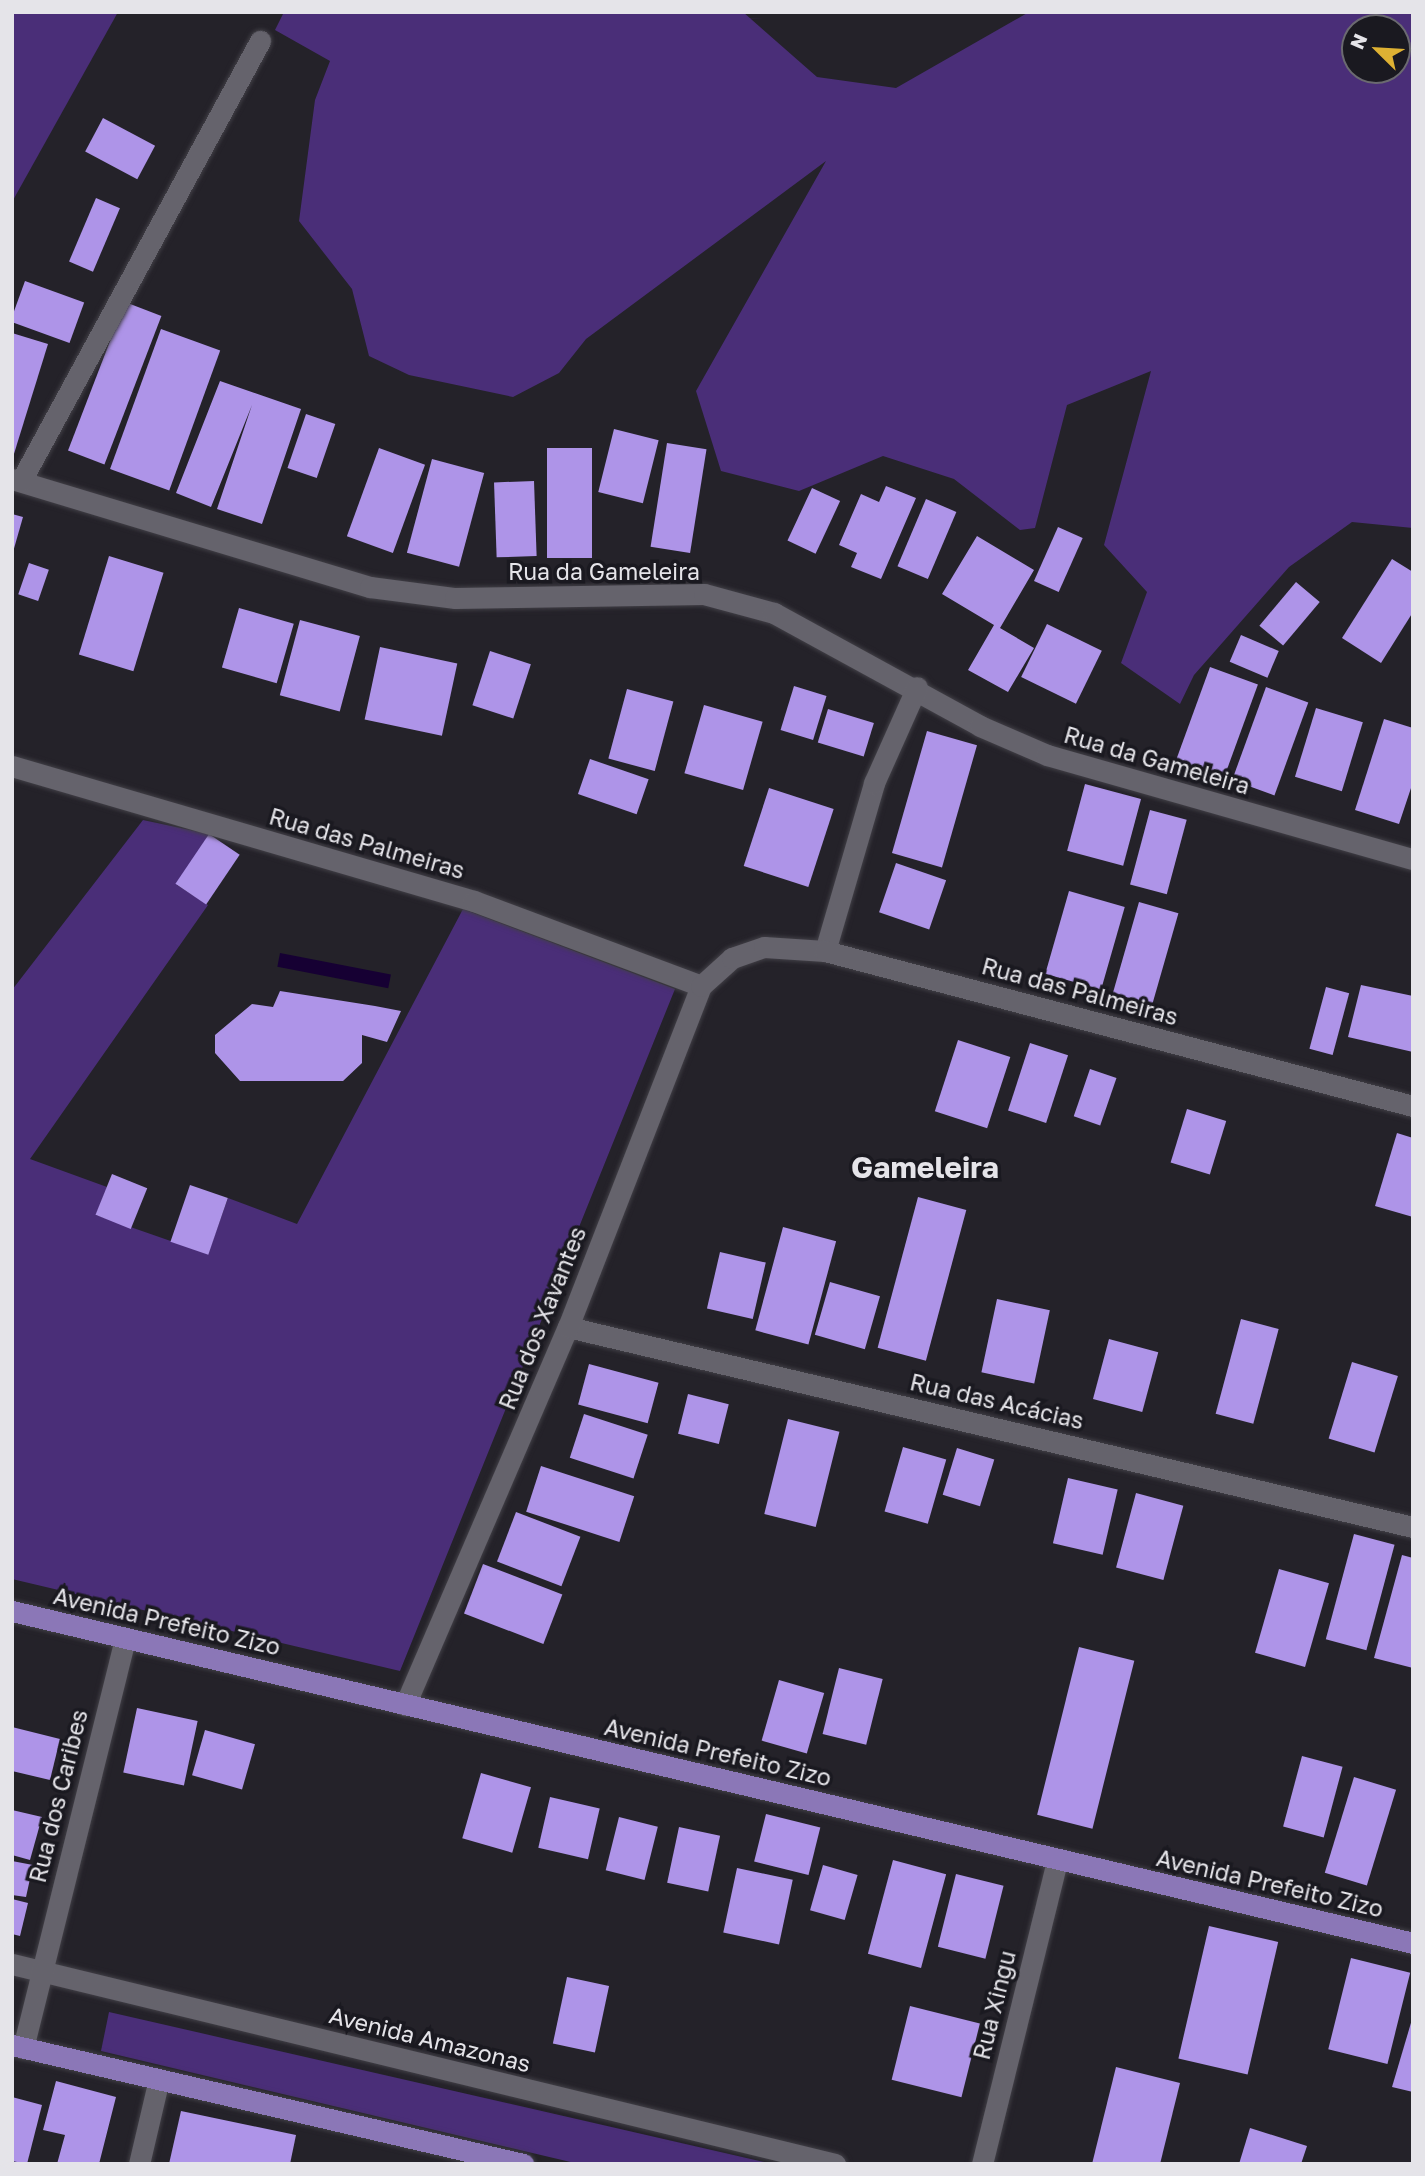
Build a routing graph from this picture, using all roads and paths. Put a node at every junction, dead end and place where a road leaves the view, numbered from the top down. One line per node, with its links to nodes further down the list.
1 (260, 41): 2 (street)
2 (16, 480): 3 (street, Rua da Gameleira)
3 (917, 687): 5 (street, Rua da Gameleira); 6 (street)
4 (12, 766): 8 (street, Rua das Palmeiras)
5 (1413, 859)
6 (825, 951): 7 (street, Rua das Palmeiras); 9 (street, Rua das Palmeiras)
7 (733, 958): 8 (street, Rua dos Xavantes)
8 (701, 986): 10 (street, Rua dos Xavantes)
9 (1413, 1106)
10 (569, 1327): 11 (street, Rua das Acácias); 14 (street, Rua dos Xavantes)
11 (1413, 1527)
12 (12, 1611): 13 (main road, Avenida Prefeito Zizo)
13 (125, 1638): 14 (main road, Avenida Prefeito Zizo); 18 (street, Rua dos Caribes)
14 (405, 1705): 15 (main road, Avenida Prefeito Zizo)
15 (1058, 1860): 16 (main road, Avenida Prefeito Zizo); 24 (street, Rua Xingu)
16 (1413, 1943)
17 (12, 1964): 18 (street, Avenida Amazonas)
18 (41, 1972): 19 (street, Rua dos Caribes); 23 (street, Avenida Amazonas)
19 (17, 2047): 20 (main road)
20 (159, 2080): 21 (street); 22 (main road)
21 (139, 2164)
22 (523, 2164)
23 (835, 2164)
24 (982, 2164)

